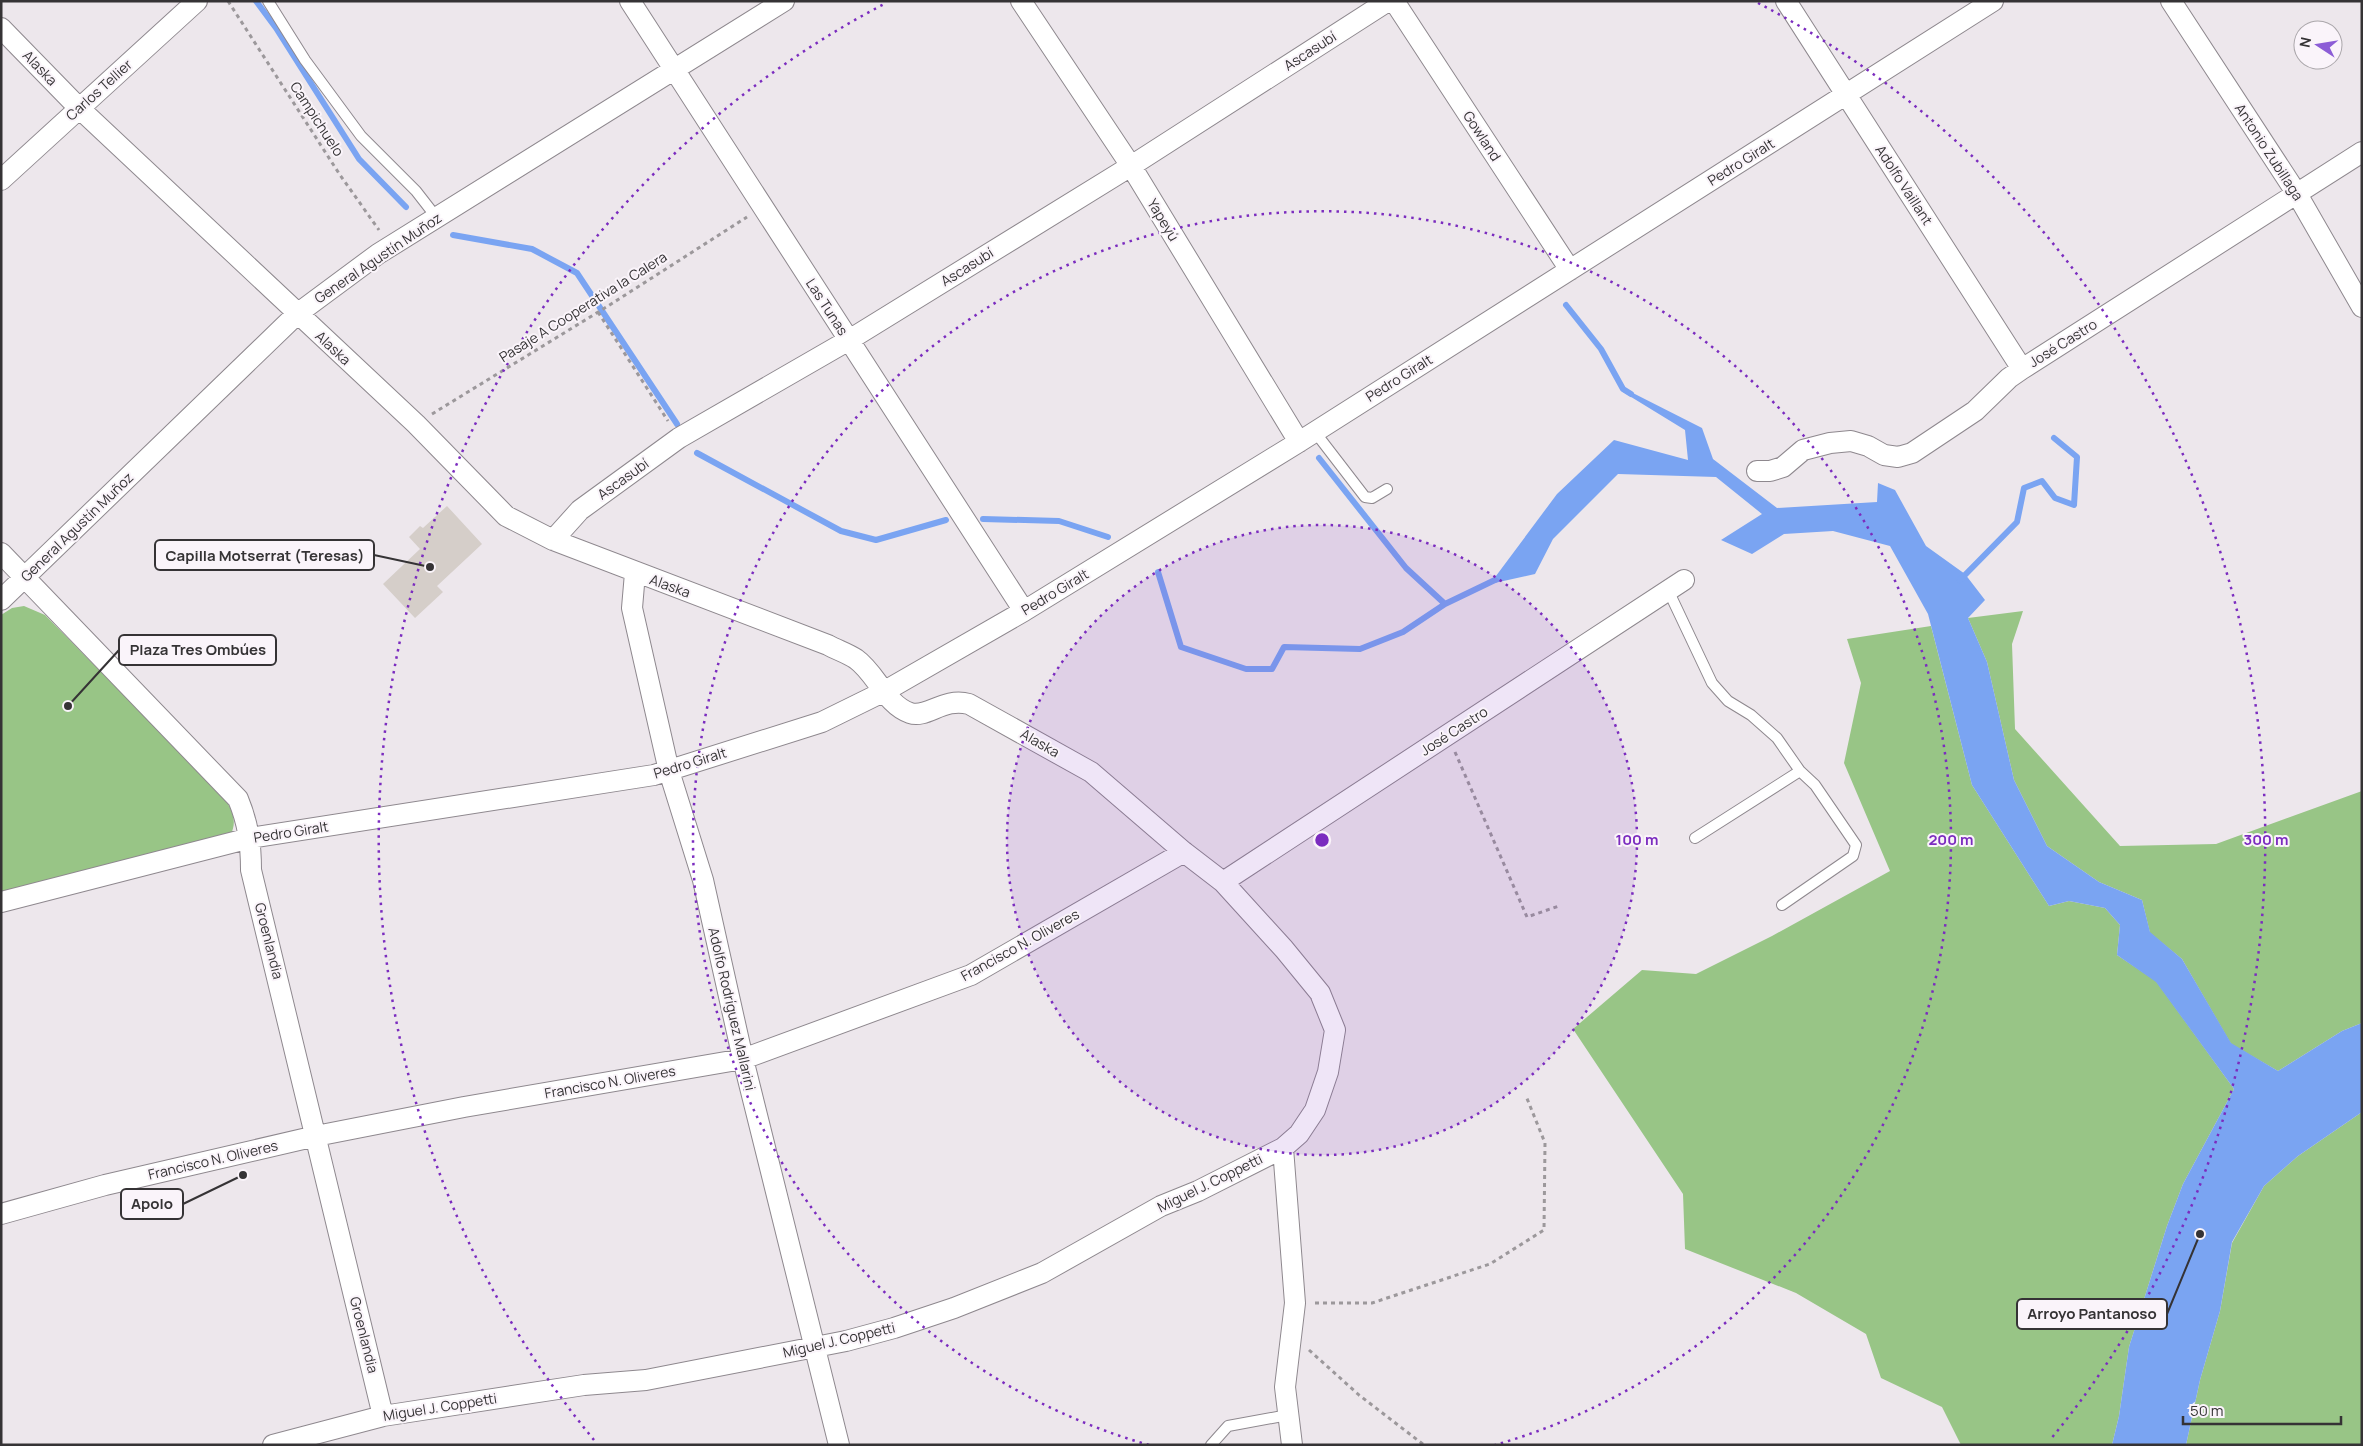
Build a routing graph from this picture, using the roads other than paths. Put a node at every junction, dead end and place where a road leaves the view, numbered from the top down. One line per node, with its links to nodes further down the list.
1 (197, 1): 14 (street, Carlos Tellier)
2 (268, 1): 19 (lane)
3 (630, 1): 12 (street, Las Tunas)
4 (784, 1): 12 (street, General Agustín Muñoz)
5 (1021, 1): 16 (street, Yapeyú)
6 (1388, 1): 16 (street, Ascasubí)
7 (1394, 1): 20 (street, Gowland)
8 (1786, 1): 13 (street, Adolfo Vaillant)
9 (1993, 1): 13 (street, Pedro Giralt)
10 (2171, 1): 18 (street, Antonio Zubillaga)
11 (1, 28): 14 (street, Alaska)
12 (673, 69): 19 (street, General Agustín Muñoz); 23 (street, Las Tunas)
13 (1847, 94): 20 (street, Pedro Giralt); 24 (street, Adolfo Vaillant)
14 (79, 108): 17 (street, Carlos Tellier); 22 (street, Alaska)
15 (2362, 152): 18 (street, José Castro)
16 (1131, 166): 23 (street, Ascasubí); 25 (street, Yapeyú)
17 (1, 180)
18 (2297, 194): 21 (street, Antonio Zubillaga); 24 (street, José Castro)
19 (437, 218): 22 (street, General Agustín Muñoz)
20 (1570, 270): 25 (street, Pedro Giralt)
21 (2362, 307)
22 (297, 314): 28 (street, Alaska); 31 (street, General Agustín Muñoz)
23 (849, 340): 28 (street, Ascasubí); 34 (street, Las Tunas)
24 (2022, 369): 26 (street, José Castro)
25 (1307, 437): 27 (lane); 34 (street, Pedro Giralt)
26 (1757, 471)
27 (1387, 490)
28 (553, 540): 30 (street, Alaska)
29 (1, 553): 31 (street, Groenlandia)
30 (635, 573): 35 (street, Alaska); 36 (street, Adolfo Rodríguez Mallarini)
31 (25, 578): 33 (street, General Agustín Muñoz); 38 (street, Groenlandia)
32 (1676, 585): 37 (lane); 41 (street, José Castro)
33 (1, 600)
34 (1024, 612): 35 (street, Pedro Giralt)
35 (885, 691): 36 (street, Pedro Giralt); 40 (street, Alaska)
36 (669, 771): 38 (street, Pedro Giralt); 44 (street, Adolfo Rodríguez Mallarini)
37 (1800, 771): 39 (lane); 43 (lane)
38 (250, 838): 42 (street, Pedro Giralt); 46 (street, Groenlandia)
39 (1695, 838)
40 (1184, 852): 41 (street, Alaska); 44 (street, Francisco N. Oliveres)
41 (1223, 882): 45 (street, Alaska)
42 (1, 902)
43 (1782, 904)
44 (743, 1059): 46 (street, Francisco N. Oliveres); 49 (street, Adolfo Rodríguez Mallarini)
45 (1328, 1072): 47 (street, Miguel J. Coppetti)
46 (316, 1136): 48 (street, Francisco N. Oliveres); 51 (street, Groenlandia)
47 (1282, 1148): 49 (street, Miguel J. Coppetti); 50 (street)
48 (1, 1214)
49 (814, 1347): 51 (street, Miguel J. Coppetti); 53 (street, Adolfo Rodríguez Mallarini)
50 (1288, 1415): 54 (lane); 55 (street)
51 (384, 1416): 52 (street, Miguel J. Coppetti)
52 (272, 1445)
53 (839, 1445)
54 (1211, 1445)
55 (1292, 1445)

